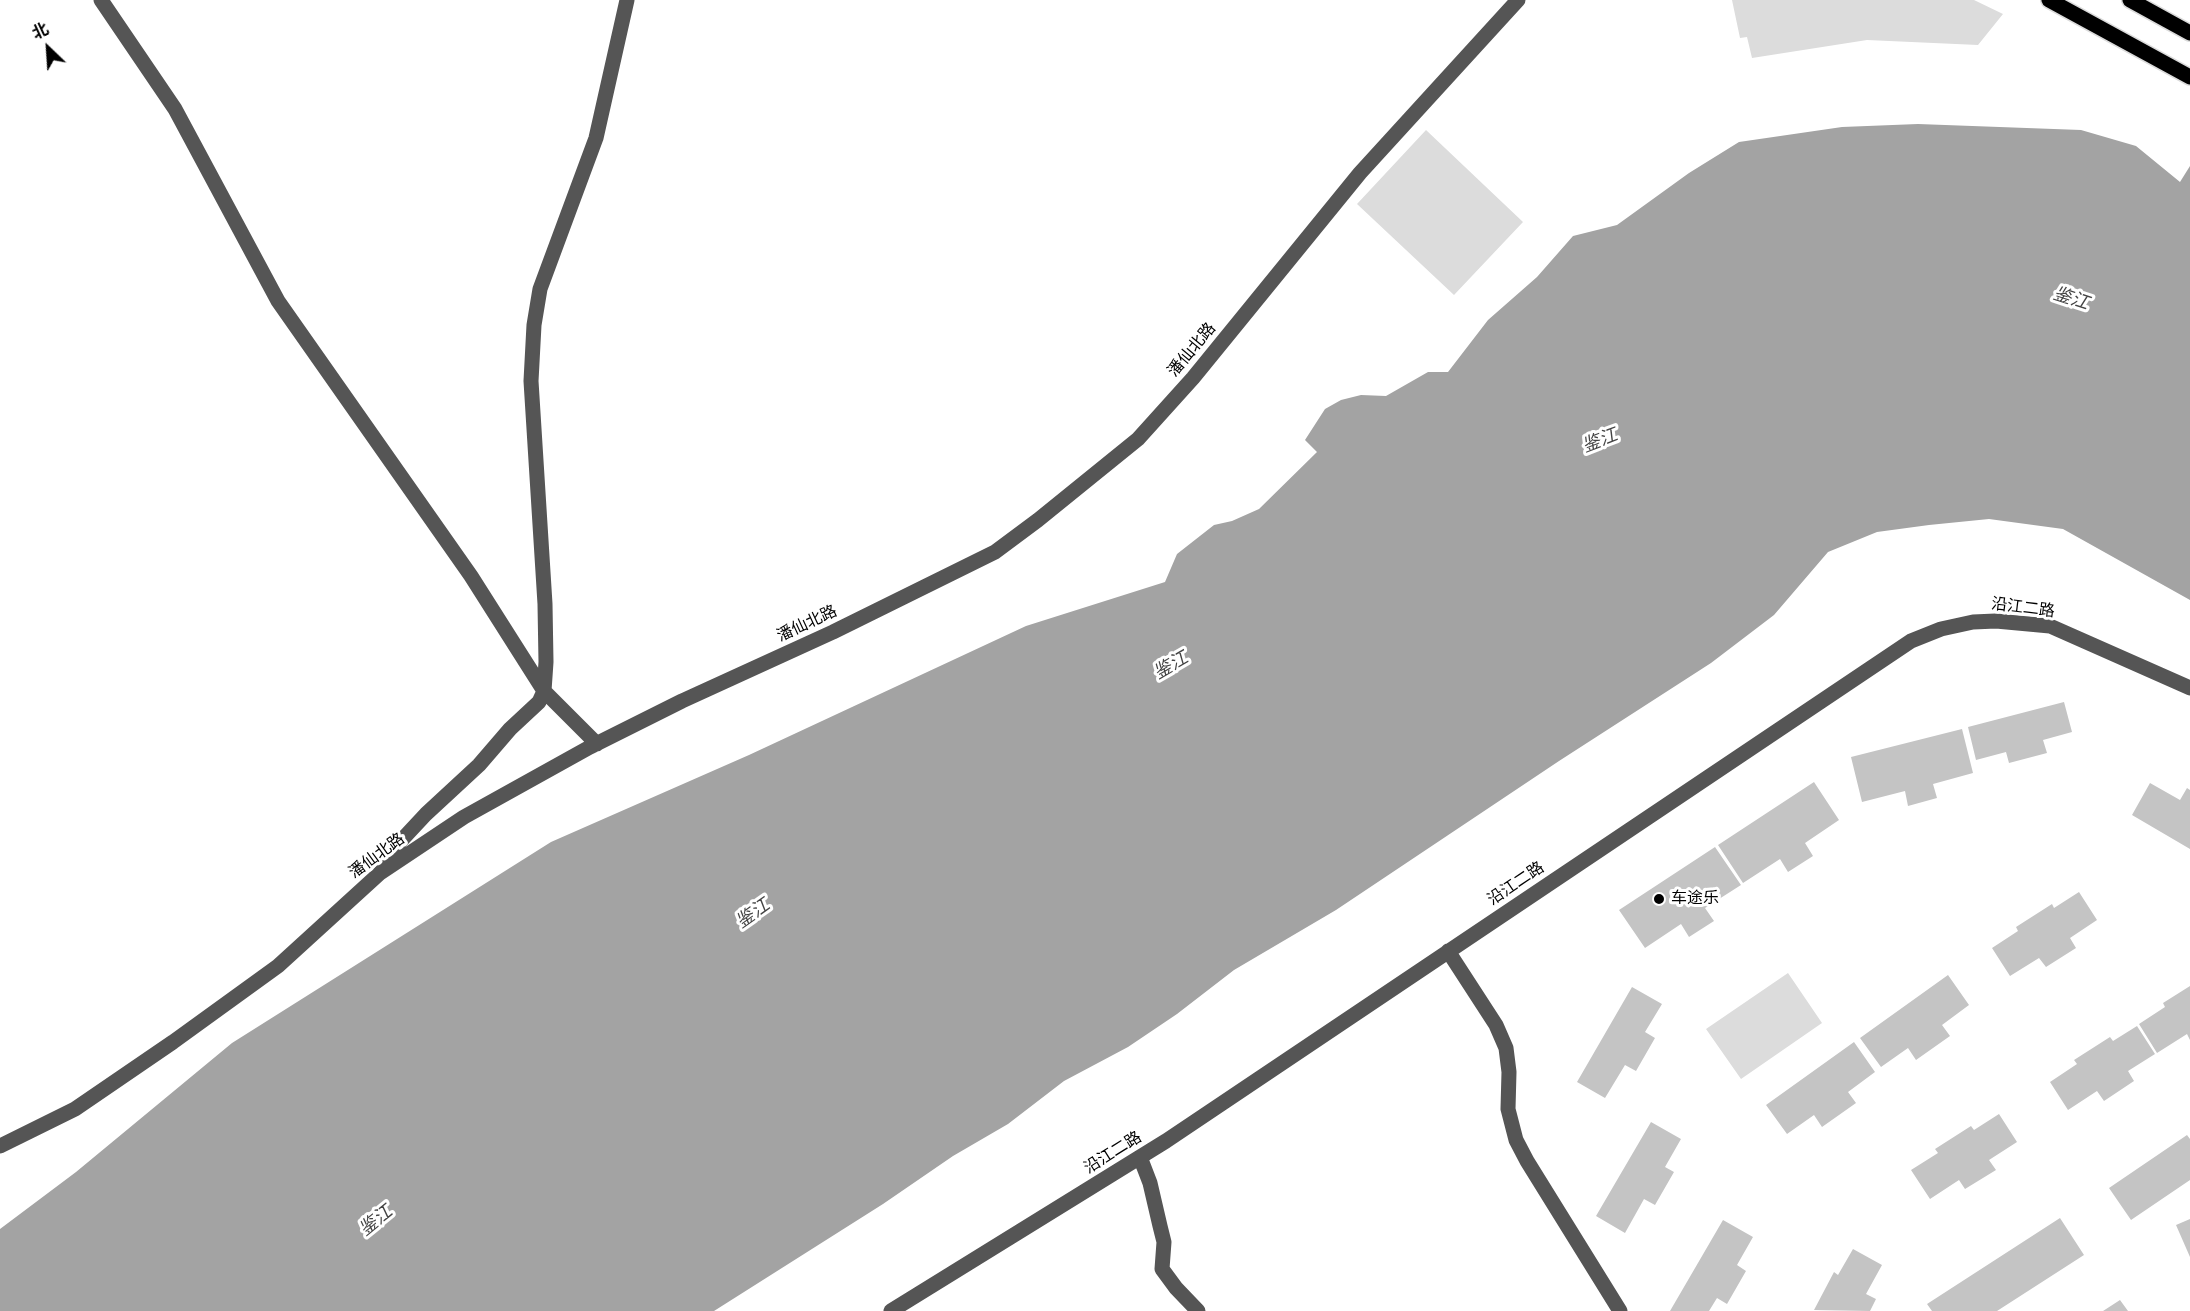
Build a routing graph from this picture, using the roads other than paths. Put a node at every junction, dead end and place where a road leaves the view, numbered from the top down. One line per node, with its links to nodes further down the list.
1 (101, 0): 9 (street)
2 (627, 0): 9 (street)
3 (1518, 0): 10 (street, 潘仙北路)
4 (2049, 0): 7 (main road)
5 (2130, 0): 6 (main road)
6 (2190, 33)
7 (2190, 77)
8 (2190, 688): 12 (street, 沿江二路)
9 (544, 691): 10 (street); 11 (street)
10 (597, 744): 11 (street, 潘仙北路)
11 (380, 873): 13 (street, 潘仙北路)
12 (1448, 951): 14 (street, 沿江二路); 17 (street)
13 (0, 1146)
14 (1140, 1157): 15 (street, 沿江二路); 16 (street)
15 (891, 1311)
16 (1198, 1311)
17 (1620, 1311)

